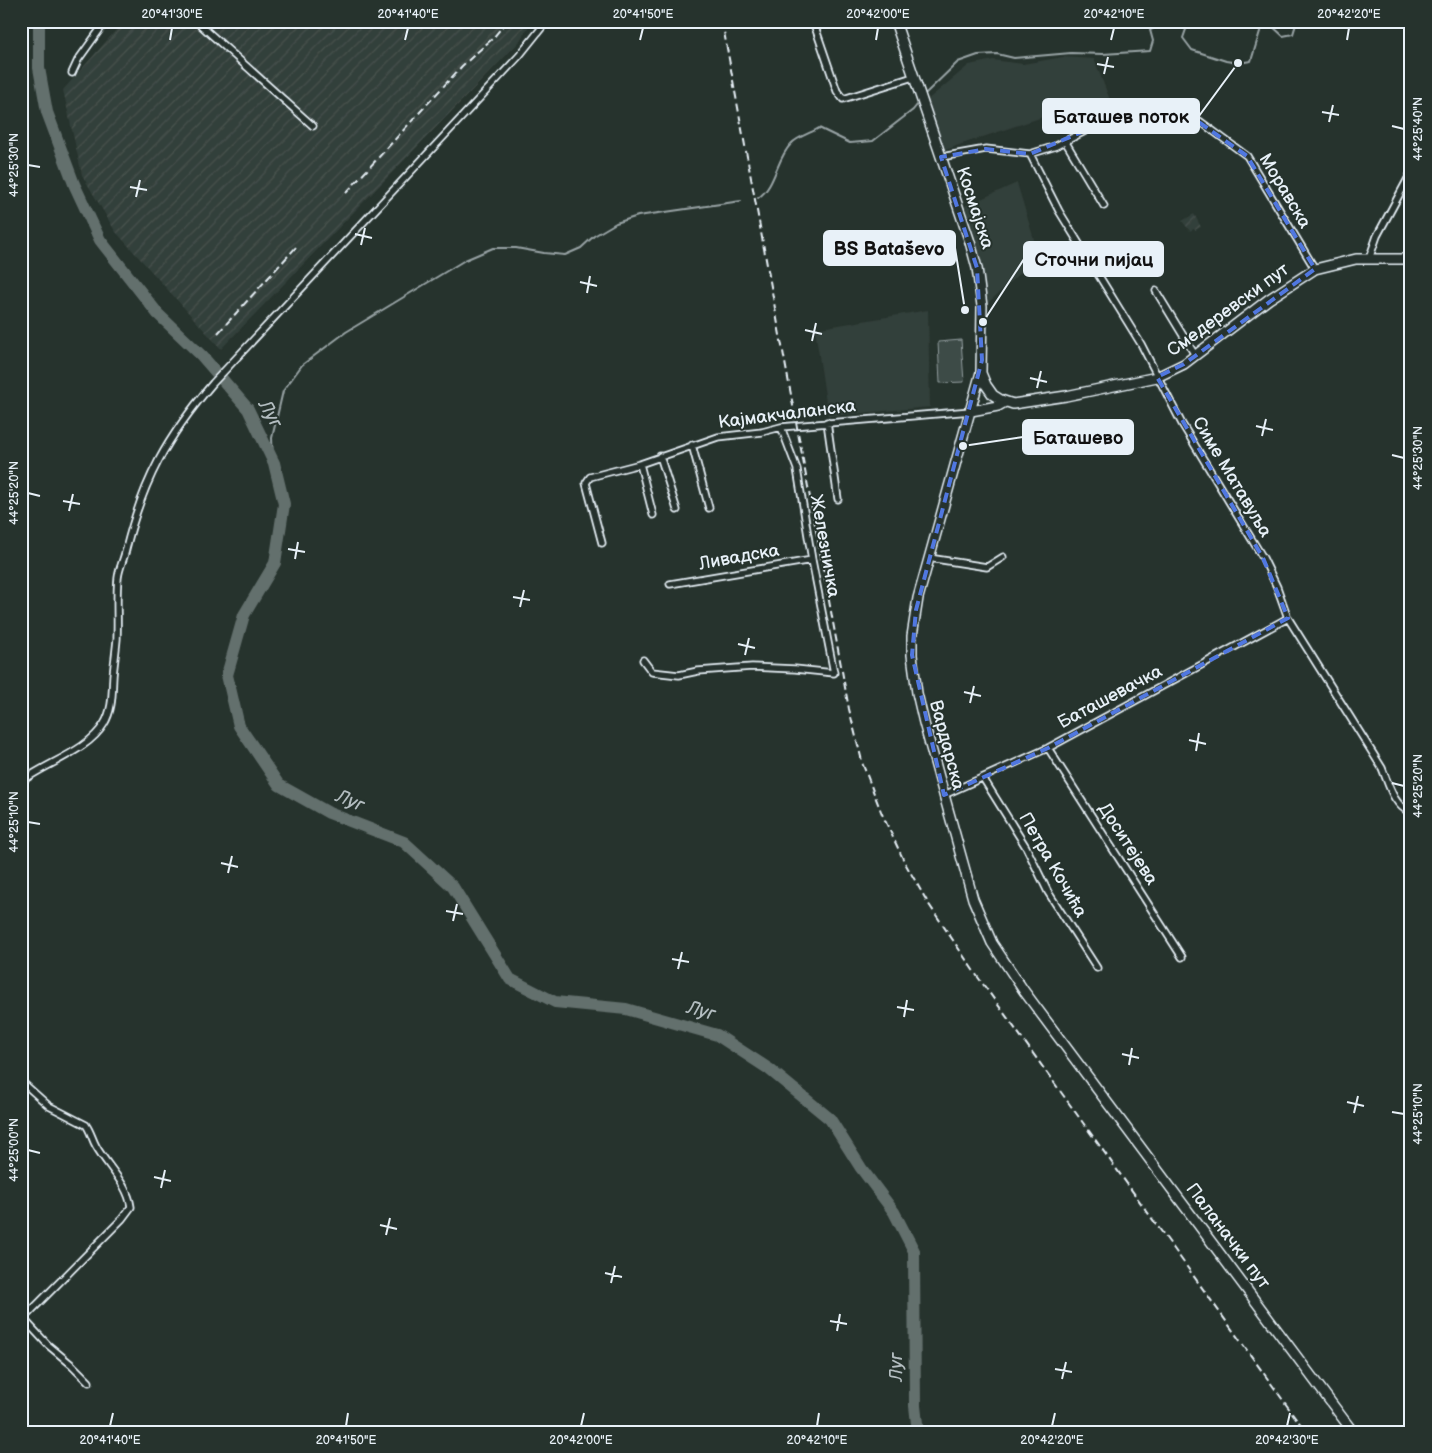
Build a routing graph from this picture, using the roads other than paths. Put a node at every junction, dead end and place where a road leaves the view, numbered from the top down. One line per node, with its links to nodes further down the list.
1 (106, 21): 6 (street)
2 (196, 21): 8 (street)
3 (546, 21): 41 (street)
4 (813, 21): 7 (street)
5 (895, 21): 7 (main road, Космајска)
6 (72, 73)
7 (913, 77): 11 (main road, Космајска)
8 (313, 126)
9 (1064, 141): 10 (street, Моравска); 13 (street); 16 (street, Моравска)
10 (1030, 154): 11 (street, Моравска); 20 (street, Симе Матавуља)
11 (941, 157): 19 (main road, Космајска)
12 (1411, 173): 14 (street)
13 (1104, 206)
14 (1369, 259): 15 (main road, Смедеревски пут); 16 (main road, Смедеревски пут)
15 (1411, 260)
16 (1315, 269): 18 (main road, Смедеревски пут)
17 (1156, 291): 18 (street)
18 (1195, 355): 20 (main road, Смедеревски пут)
19 (981, 372): 21 (main road); 22 (main road, Космајска)
20 (1157, 377): 21 (main road, Смедеревски пут); 37 (street, Симе Матавуља)
21 (1005, 402): 22 (main road, Смедеревски пут)
22 (971, 411): 23 (street, Кајмакчаланска); 34 (main road, Вардарска)
23 (827, 422): 24 (street, Кајмакчаланска); 28 (street)
24 (781, 427): 25 (street, Кајмакчаланска); 35 (street, Железничка)
25 (692, 445): 26 (street, Кајмакчаланска); 29 (street)
26 (660, 456): 27 (street, Кајмакчаланска); 30 (street)
27 (640, 464): 31 (street); 32 (street, Кајмакчаланска)
28 (838, 499)
29 (708, 508)
30 (677, 510)
31 (653, 515)
32 (602, 543)
33 (1003, 557): 34 (street)
34 (929, 558): 42 (main road, Вардарска)
35 (812, 560): 36 (street, Ливадска); 38 (street, Железничка)
36 (670, 584)
37 (1288, 618): 39 (street, Баташевачка); 43 (street, Симе Матавуља)
38 (643, 660)
39 (1048, 748): 40 (street, Баташевачка); 44 (street, Доситејева)
40 (983, 778): 42 (street, Баташевачка); 45 (street, Петра Кочића)
41 (21, 782)
42 (944, 795): 46 (main road, Вардарска)
43 (1411, 813)
44 (1182, 957)
45 (1096, 968)
46 (1076, 1060): 50 (main road, Паланачки пут)
47 (21, 1082): 48 (street)
48 (22, 1320): 49 (street)
49 (89, 1382)
50 (1353, 1432)

